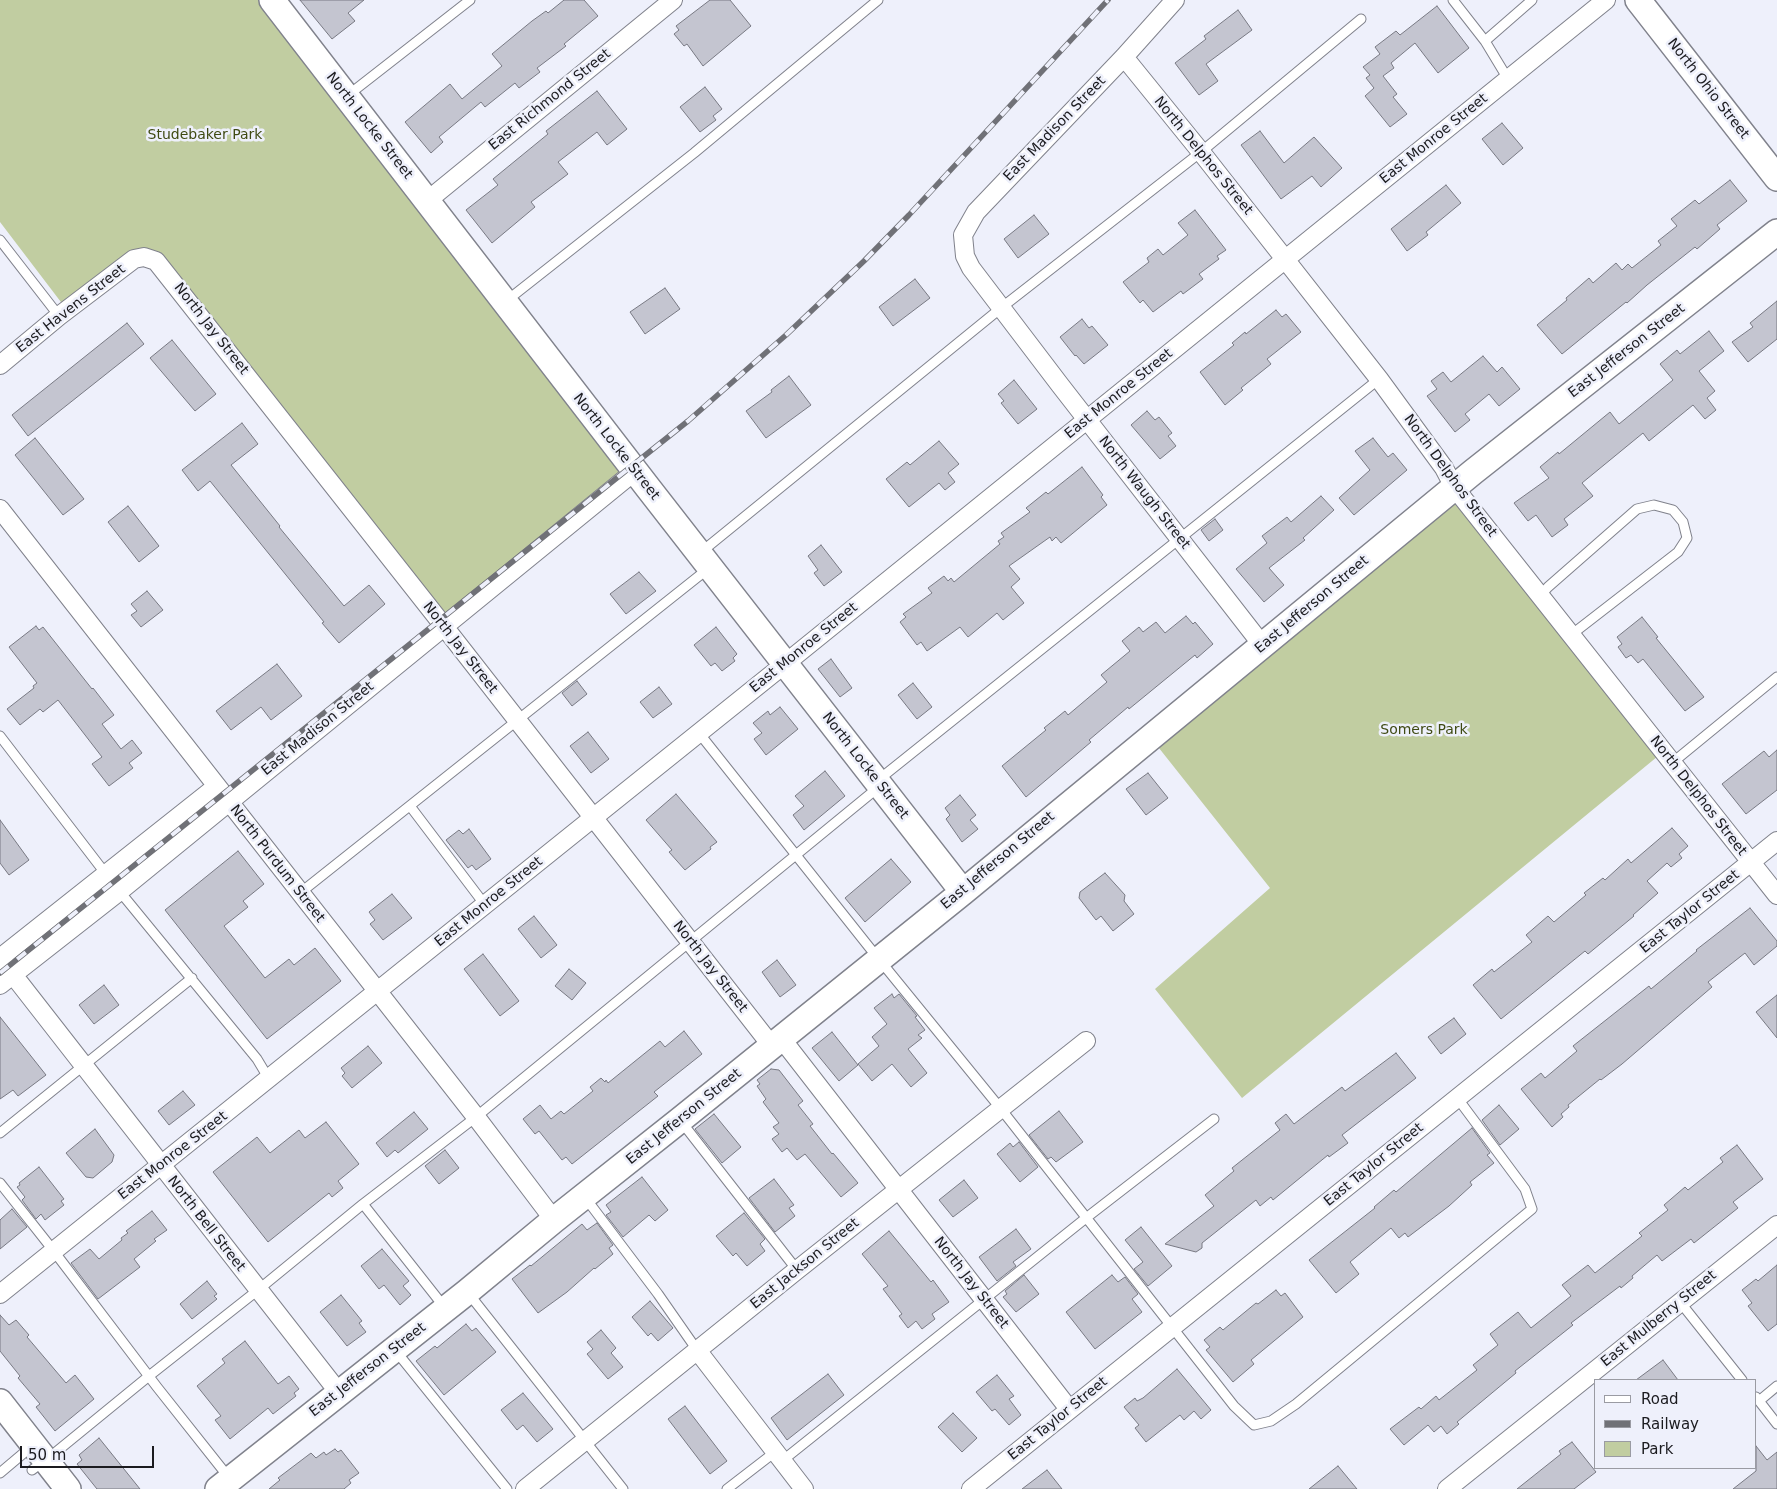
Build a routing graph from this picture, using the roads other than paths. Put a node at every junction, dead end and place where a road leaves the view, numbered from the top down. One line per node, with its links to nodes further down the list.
1 (272, 0): 14 (street, North Locke Street)
2 (470, 0): 14 (lane)
3 (673, 0): 17 (street, East Richmond Street)
4 (878, 0): 23 (lane)
5 (1175, 0): 12 (street, East Madison Street)
6 (1453, 0): 11 (lane)
7 (1532, 0): 11 (lane)
8 (1606, 0): 13 (street, East Monroe Street)
9 (1638, 0): 16 (street, North Ohio Street)
10 (1360, 19): 15 (lane)
11 (1485, 41): 13 (lane)
12 (1124, 57): 15 (street, North Delphos Street); 22 (street, East Madison Street)
13 (1508, 79): 21 (street, East Monroe Street)
14 (347, 96): 17 (street, North Locke Street)
15 (1201, 152): 21 (street, North Delphos Street); 24 (lane)
16 (1777, 178)
17 (427, 201): 23 (street, North Locke Street)
18 (1777, 232): 30 (street, East Jefferson Street)
19 (0, 240): 25 (lane)
20 (144, 258): 25 (street, East Havens Street); 35 (street, North Jay Street)
21 (1286, 260): 27 (street, North Delphos Street); 28 (street, East Monroe Street)
22 (971, 268): 24 (street, North Waugh Street)
23 (505, 302): 29 (street, North Locke Street)
24 (1001, 308): 28 (street, North Waugh Street); 33 (lane)
25 (60, 316): 26 (street, East Havens Street)
26 (0, 365)
27 (1379, 379): 30 (street, North Delphos Street); 32 (lane)
28 (1088, 419): 32 (street, North Waugh Street); 38 (street, East Monroe Street)
29 (635, 471): 33 (street, North Locke Street); 35 (street, East Madison Street)
30 (1454, 487): 34 (street, North Delphos Street); 37 (street, East Jefferson Street)
31 (0, 508): 45 (street, North Purdum Street)
32 (1180, 538): 37 (street, North Waugh Street); 44 (lane)
33 (705, 560): 38 (street, North Locke Street); 40 (lane)
34 (1540, 596): 36 (street, North Delphos Street); 36 (lane)
35 (444, 626): 40 (street, North Jay Street); 46 (street, East Madison Street)
36 (1571, 635): 43 (street, North Delphos Street)
37 (1263, 646): 54 (street, East Jefferson Street)
38 (786, 663): 41 (street, East Monroe Street); 44 (street, North Locke Street)
39 (1777, 677): 43 (lane)
40 (516, 720): 47 (lane); 48 (street, North Jay Street)
41 (699, 733): 48 (street, East Monroe Street); 50 (lane)
42 (0, 736): 52 (lane)
43 (1672, 763): 51 (street, North Delphos Street)
44 (878, 783): 50 (lane); 54 (street, North Locke Street)
45 (216, 786): 46 (street, North Purdum Street); 52 (street)
46 (229, 802): 53 (street, East Madison Street); 55 (street, North Purdum Street)
47 (410, 806): 55 (lane); 57 (lane)
48 (593, 817): 57 (street, East Monroe Street); 58 (street, North Jay Street)
49 (1777, 841): 51 (street, East Taylor Street)
50 (796, 855): 58 (lane); 60 (lane)
51 (1751, 862): 56 (street, North Delphos Street); 68 (street, East Taylor Street)
52 (106, 874): 53 (lane); 59 (street)
53 (120, 891): 61 (lane); 62 (street, East Madison Street)
54 (962, 892): 60 (street, East Jefferson Street)
55 (300, 893): 63 (street, North Purdum Street)
56 (1777, 896)
57 (485, 905): 63 (street, East Monroe Street)
58 (690, 942): 65 (street, North Jay Street); 70 (lane)
59 (0, 958): 62 (street, North Bell Street)
60 (879, 959): 65 (street, East Jefferson Street); 69 (lane)
61 (192, 978): 66 (lane); 67 (lane)
62 (6, 980): 66 (street, North Bell Street)
63 (378, 992): 67 (street, East Monroe Street); 70 (street, North Purdum Street)
64 (1086, 1041): 69 (street, East Jackson Street)
65 (776, 1042): 72 (street, East Jefferson Street); 76 (street, North Jay Street)
66 (84, 1065): 73 (lane); 74 (street, North Bell Street)
67 (269, 1079): 74 (street, East Monroe Street)
68 (1458, 1099): 90 (street, East Taylor Street); 90 (lane)
69 (1001, 1109): 76 (street, East Jackson Street); 79 (lane)
70 (476, 1117): 78 (lane); 80 (street, North Purdum Street)
71 (1214, 1119): 79 (lane)
72 (680, 1120): 77 (street, East Jefferson Street); 83 (lane)
73 (0, 1133)
74 (161, 1165): 82 (street, East Monroe Street); 84 (street, North Bell Street)
75 (0, 1183): 82 (lane)
76 (898, 1189): 83 (street, East Jackson Street); 87 (street, North Jay Street)
77 (584, 1196): 80 (street, East Jefferson Street); 92 (lane)
78 (363, 1204): 84 (lane); 89 (lane)
79 (1086, 1218): 87 (lane); 90 (lane)
80 (554, 1220): 85 (street, East Jefferson Street)
81 (1777, 1225): 88 (street, East Mulberry Street)
82 (54, 1250): 86 (street, East Monroe Street); 93 (lane)
83 (796, 1270): 92 (street, East Jackson Street)
84 (258, 1290): 93 (lane); 96 (street, North Bell Street)
85 (467, 1292): 89 (street, East Jefferson Street); 102 (lane)
86 (0, 1294)
87 (985, 1300): 99 (street, North Jay Street); 103 (lane)
88 (1680, 1302): 94 (lane); 114 (street, East Mulberry Street)
89 (446, 1309): 91 (street, East Jefferson Street)
90 (1172, 1327): 99 (street, East Taylor Street)
91 (394, 1350): 96 (street, East Jefferson Street); 108 (lane)
92 (697, 1350): 102 (street, East Jackson Street); 103 (street)
93 (149, 1376): 104 (lane); 106 (lane)
94 (1741, 1379)
95 (1777, 1386): 97 (lane)
96 (340, 1394): 106 (street, East Jefferson Street)
97 (1757, 1399): 100 (lane)
98 (0, 1402): 104 (street)
99 (1069, 1409): 113 (street, East Taylor Street)
100 (1777, 1424)
101 (0, 1430): 104 (street)
102 (585, 1441): 109 (street, East Jackson Street); 110 (lane)
103 (778, 1456): 111 (lane); 112 (street)
104 (35, 1464): 105 (lane); 107 (street)
105 (0, 1473)
106 (224, 1484)
107 (68, 1489)
108 (507, 1489)
109 (525, 1489)
110 (623, 1489)
111 (727, 1489)
112 (804, 1489)
113 (971, 1489)
114 (1447, 1489)

